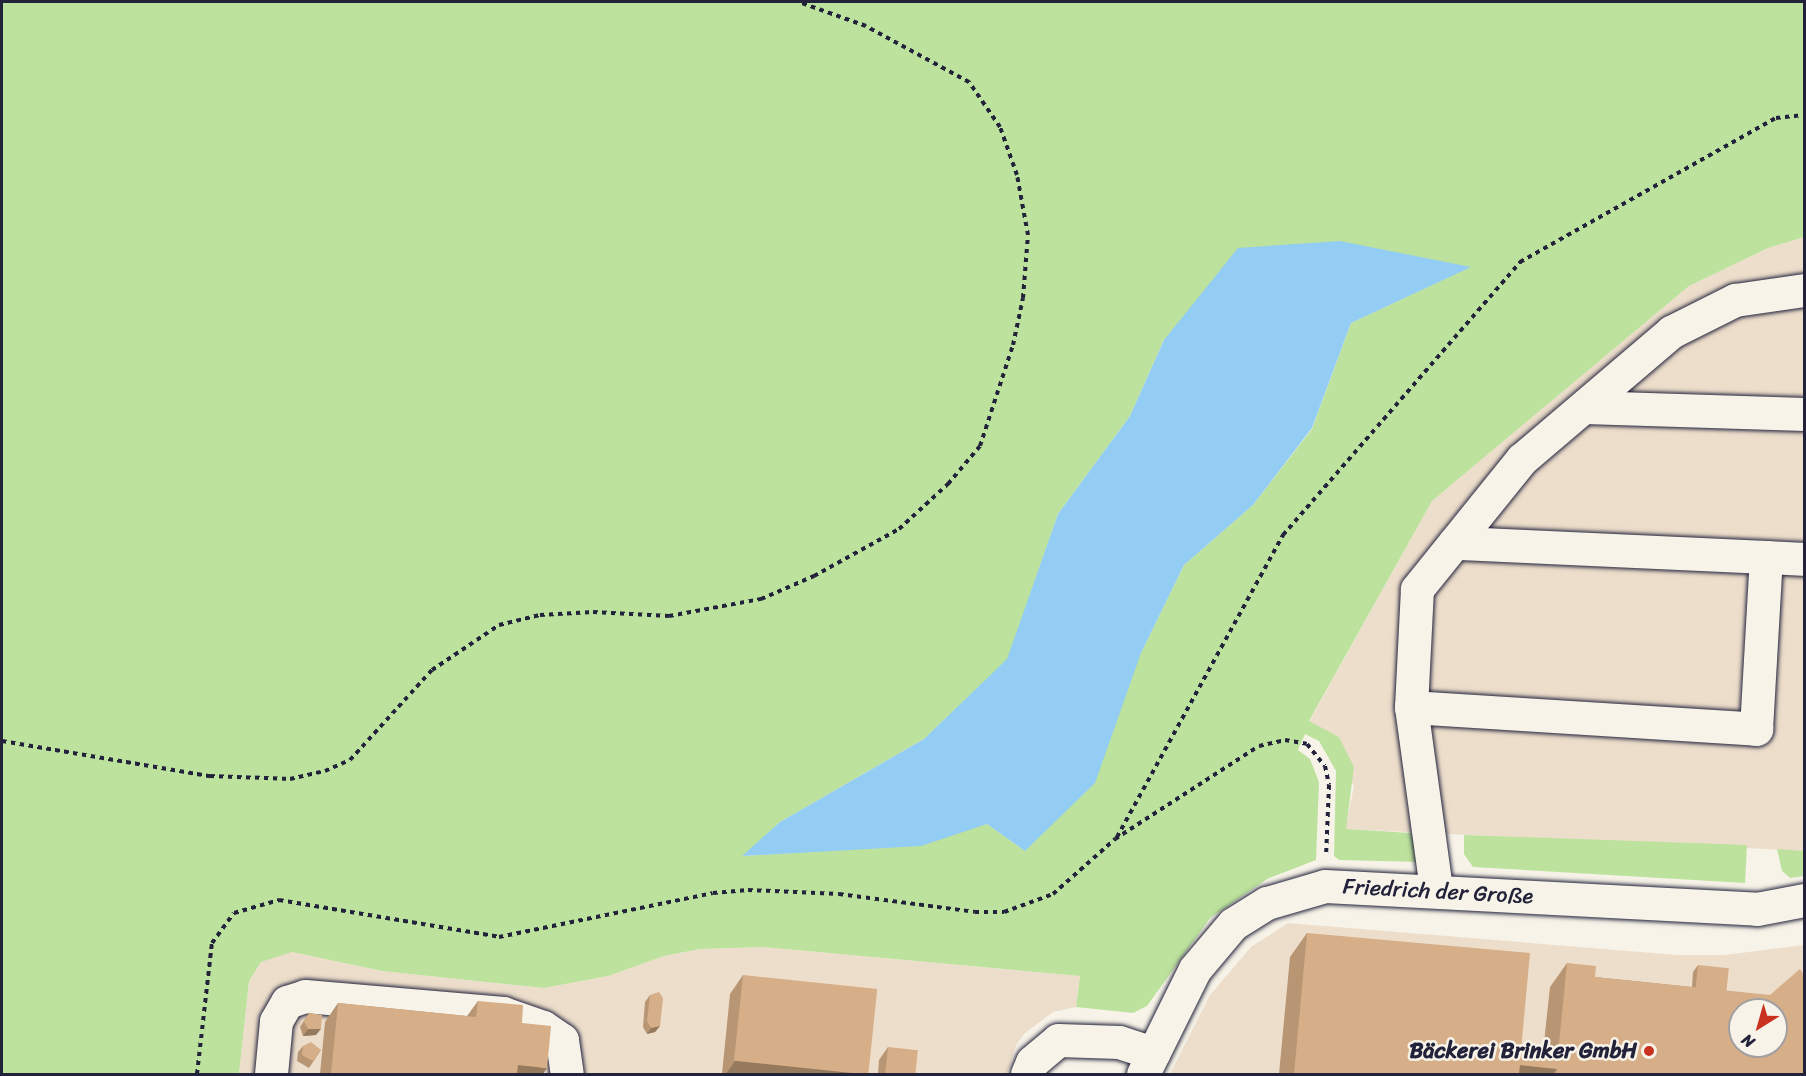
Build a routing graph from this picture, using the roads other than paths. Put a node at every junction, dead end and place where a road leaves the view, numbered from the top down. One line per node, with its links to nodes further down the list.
1 (1804, 290): 2 (street)
2 (1585, 407): 3 (street); 4 (street)
3 (1804, 414)
4 (1454, 543): 5 (street); 7 (street)
5 (1766, 557): 6 (street); 7 (street)
6 (1804, 559)
7 (1411, 707): 8 (street)
8 (1436, 889): 9 (street, Friedrich der Große); 10 (street, Friedrich der Große)
9 (1804, 900)
10 (1148, 1064): 13 (street, Friedrich der Große)
11 (271, 1074): 12 (street)
12 (567, 1074)
13 (1027, 1074)

